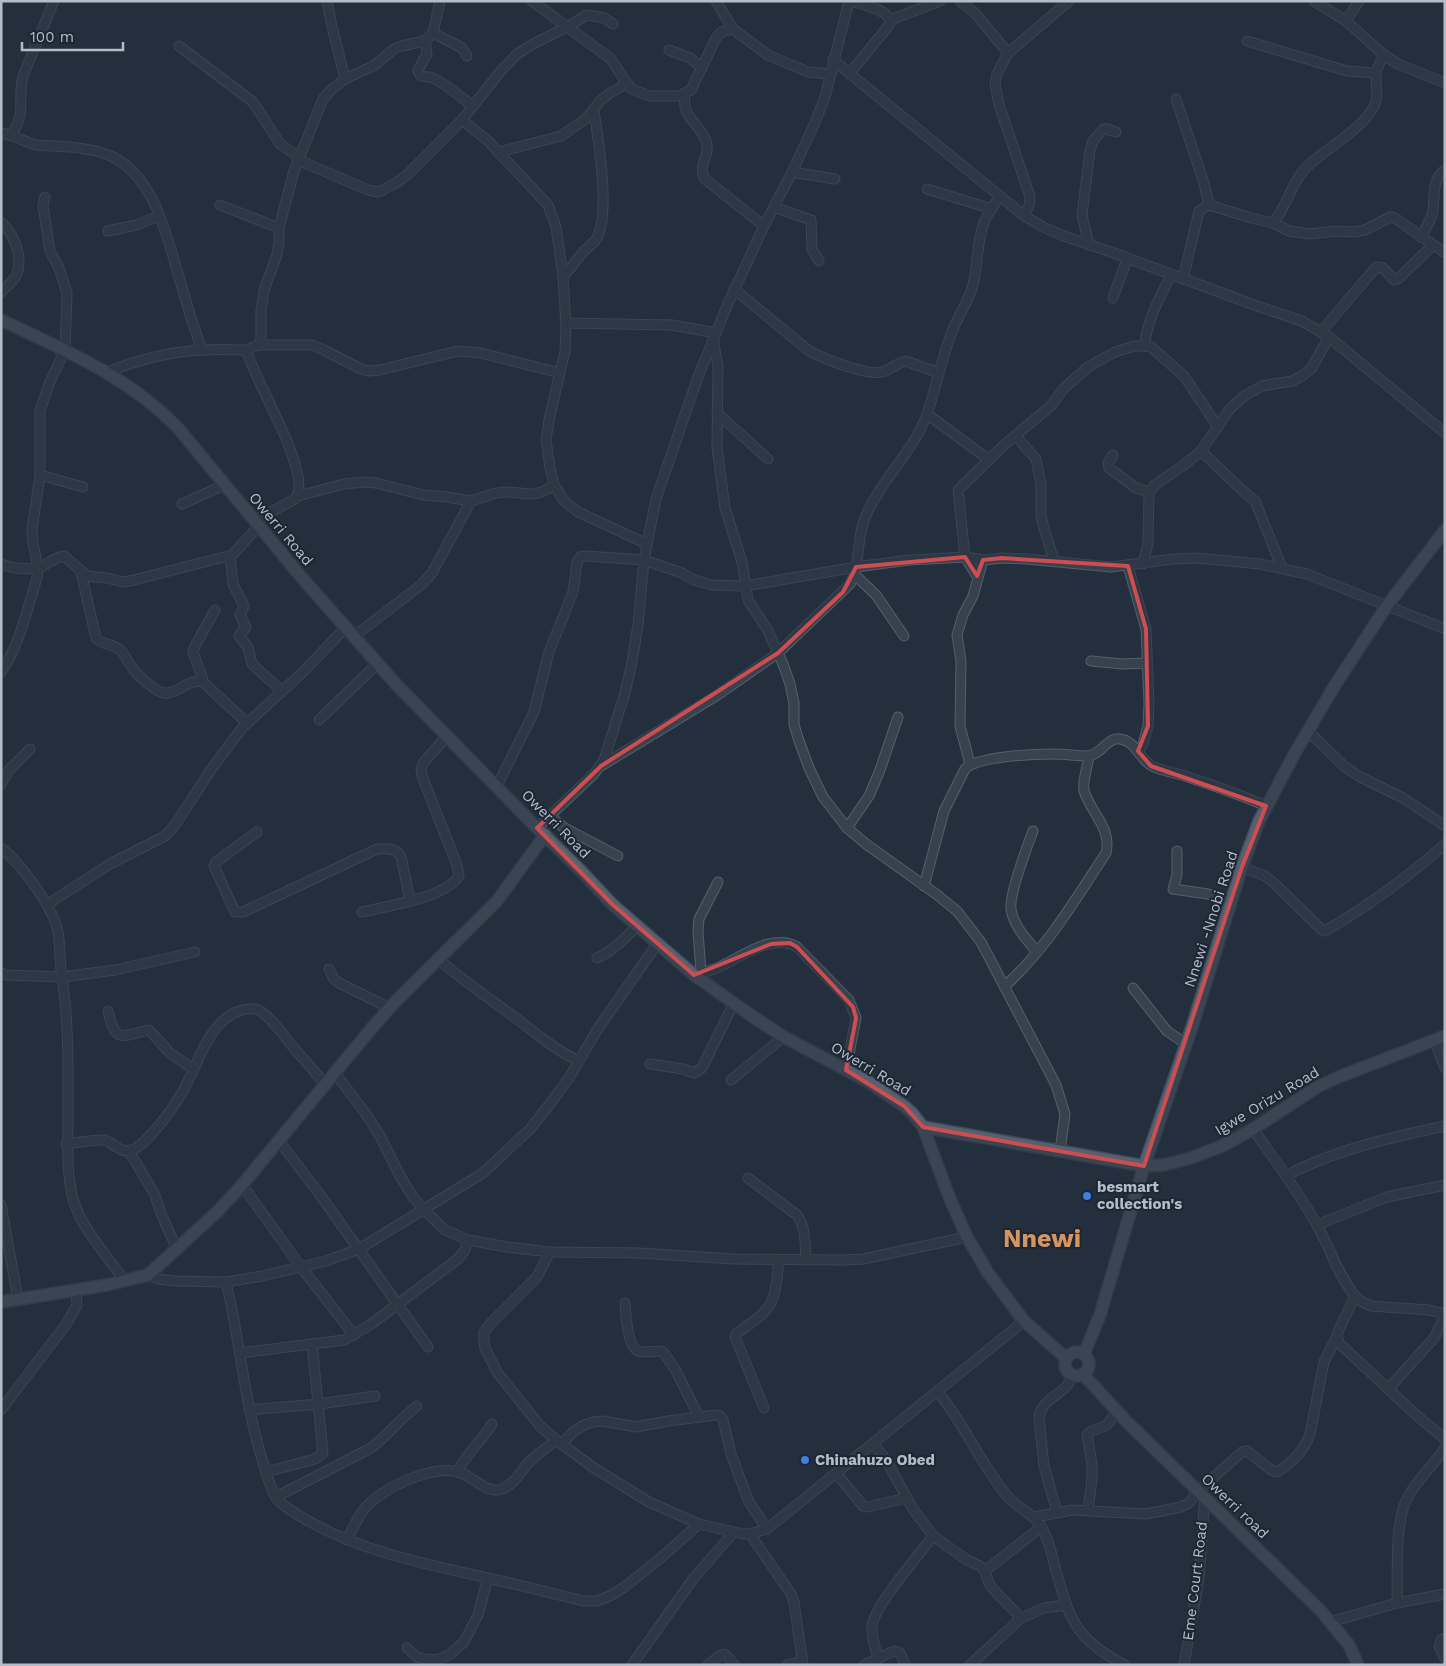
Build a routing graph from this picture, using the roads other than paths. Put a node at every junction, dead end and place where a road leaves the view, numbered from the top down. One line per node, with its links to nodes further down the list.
1 (54, 1): 39 (street)
2 (327, 1): 30 (street)
3 (440, 1): 17 (street)
4 (532, 1): 15 (street)
5 (716, 1): 16 (street)
6 (850, 1): 12 (street); 25 (street)
7 (940, 1): 12 (street)
8 (960, 1): 22 (street)
9 (1069, 1): 22 (street)
10 (1314, 1): 13 (street)
11 (1358, 1): 13 (street)
12 (890, 20): 27 (street)
13 (1346, 21): 23 (street)
14 (613, 24): 15 (street)
15 (567, 27): 32 (street); 35 (street)
16 (733, 29): 26 (street); 29 (street)
17 (433, 33): 18 (street); 24 (street)
18 (425, 41): 30 (street); 35 (street)
19 (1248, 41): 28 (street)
20 (179, 46): 41 (street)
21 (669, 50): 26 (street)
22 (1008, 53): 52 (street)
23 (1384, 55): 28 (street); 31 (street)
24 (467, 56)
25 (833, 60): 27 (street); 29 (street)
26 (702, 68): 33 (street)
27 (850, 73): 46 (street)
28 (1376, 73): 55 (street)
29 (831, 74): 43 (street)
30 (345, 79): 41 (street)
31 (1444, 79)
32 (627, 84): 33 (street); 36 (street)
33 (685, 94): 56 (street)
34 (1176, 99): 49 (street)
35 (473, 106): 37 (street)
36 (594, 110): 40 (street); 66 (street)
37 (462, 120): 40 (street); 41 (street)
38 (1116, 132): 60 (street)
39 (6, 134): 53 (street)
40 (499, 152): 66 (street)
41 (299, 159): 57 (street)
42 (1445, 170): 59 (street)
43 (792, 172): 44 (street); 50 (street)
44 (835, 179)
45 (927, 189): 51 (street)
46 (1000, 196): 51 (street); 52 (street)
47 (45, 197): 78 (street)
48 (220, 205): 57 (street)
49 (1209, 205): 55 (street); 67 (street)
50 (774, 207): 56 (street); 64 (street)
51 (992, 209): 83 (street)
52 (1023, 215): 60 (street)
53 (159, 216): 58 (street); 79 (street)
54 (1, 222): 69 (street)
55 (1273, 223): 59 (street)
56 (764, 226): 68 (street)
57 (278, 228): 76 (street)
58 (108, 231)
59 (1421, 237): 61 (street)
60 (1088, 244): 63 (street)
61 (1433, 245): 62 (street); 73 (street)
62 (1445, 253)
63 (1127, 259): 65 (street); 70 (street)
64 (818, 261)
65 (1171, 275): 67 (street); 77 (street)
66 (563, 276): 72 (street)
67 (1183, 279): 73 (street)
68 (734, 289): 74 (street); 83 (street)
69 (1, 292)
70 (1113, 298)
71 (1, 320): 78 (main road, Owerri Road)
72 (566, 323): 74 (street); 82 (street)
73 (1321, 332): 75 (street)
74 (715, 336): 84 (street); 103 (street)
75 (1329, 337): 86 (street); 87 (street)
76 (258, 345): 80 (street); 82 (street)
77 (1144, 346): 86 (street); 88 (street)
78 (65, 350): 81 (main road, Owerri Road); 93 (street)
79 (202, 350): 80 (street); 81 (street)
80 (246, 350): 98 (street)
81 (108, 372): 94 (main road, Owerri Road)
82 (560, 373): 95 (street)
83 (939, 373): 85 (street)
84 (718, 414): 91 (street); 117 (street)
85 (927, 414): 92 (street); 114 (street)
86 (1218, 427): 89 (street)
87 (1445, 433)
88 (1016, 436): 92 (street); 108 (street)
89 (1201, 451): 97 (street); 113 (street)
90 (1113, 454): 97 (street)
91 (768, 459)
92 (988, 459): 105 (street)
93 (40, 475): 96 (street); 112 (street)
94 (224, 485): 100 (street); 101 (main road, Owerri Road)
95 (554, 485): 99 (street); 103 (street)
96 (83, 487)
97 (1149, 492): 110 (street)
98 (298, 496): 99 (street); 101 (street)
99 (471, 501): 121 (street)
100 (182, 504)
101 (256, 523): 104 (street); 121 (main road, Owerri Road)
102 (1445, 530): 118 (main road, Nnewi -Nnobi Road)
103 (647, 544): 106 (street)
104 (230, 556): 115 (street); 129 (street)
105 (965, 557): 107 (street); 114 (street); 116 (street)
106 (644, 560): 117 (street); 139 (street); 141 (street)
107 (983, 560): 108 (street); 116 (street)
108 (1054, 561): 111 (street)
109 (1, 564): 112 (street)
110 (1143, 564): 111 (street); 113 (street)
111 (1128, 566): 125 (street)
112 (38, 568): 115 (street); 127 (street)
113 (1282, 568): 118 (street)
114 (855, 571): 117 (street); 122 (street); 123 (street)
115 (81, 572): 128 (street)
116 (977, 576): 138 (street)
117 (745, 586): 123 (street)
118 (1386, 607): 120 (street); 133 (main road, Nnewi -Nnobi Road)
119 (215, 610): 128 (street)
120 (1445, 629)
121 (349, 632): 126 (main road, Owerri Road); 129 (street)
122 (904, 636)
123 (778, 653): 139 (street); 145 (street)
124 (1091, 662): 125 (street)
125 (1147, 663): 136 (street)
126 (377, 664): 131 (street); 134 (main road, Owerri Road)
127 (1, 672)
128 (204, 683): 132 (street)
129 (282, 691): 132 (street)
130 (898, 717): 145 (street)
131 (319, 720)
132 (246, 723): 158 (street)
133 (1308, 731): 142 (main road, Nnewi -Nnobi Road); 144 (street)
134 (447, 736): 141 (main road, Owerri Road); 156 (street)
135 (30, 749): 140 (street)
136 (1138, 751): 137 (street); 142 (street)
137 (1090, 756): 138 (street); 163 (street)
138 (970, 764): 155 (street)
139 (600, 766): 143 (street)
140 (1, 784)
141 (497, 786): 146 (main road, Owerri Road)
142 (1266, 806): 153 (main road, Nnewi -Nnobi Road)
143 (549, 815): 146 (street); 152 (street)
144 (1445, 826)
145 (847, 828): 155 (street)
146 (541, 831): 160 (main road, Owerri Road); 165 (main road)
147 (1033, 831): 163 (street)
148 (257, 832): 156 (street)
149 (1445, 844): 153 (street)
150 (1, 848): 158 (street)
151 (1177, 851): 157 (street)
152 (618, 856)
153 (1242, 867): 157 (main road, Nnewi -Nnobi Road)
154 (718, 882): 168 (street)
155 (924, 886): 170 (street)
156 (410, 900): 159 (street)
157 (1231, 902): 177 (main road, Nnewi -Nnobi Road)
158 (48, 904): 169 (street)
159 (362, 912)
160 (637, 926): 161 (main road, Owerri Road); 164 (street)
161 (658, 944): 168 (main road, Owerri Road); 178 (street)
162 (195, 952): 169 (street)
163 (1037, 952): 170 (street)
164 (596, 958)
165 (439, 960): 173 (main road); 178 (street)
166 (329, 969): 173 (street)
167 (1, 973): 169 (street)
168 (698, 974): 172 (main road, Owerri Road); 182 (street)
169 (62, 977): 190 (street)
170 (1005, 986): 192 (street)
171 (1133, 988): 177 (street)
172 (734, 1003): 175 (main road, Owerri Road); 179 (street)
173 (390, 1008): 183 (main road)
174 (108, 1011): 181 (street)
175 (782, 1036): 182 (main road, Owerri Road); 184 (street)
176 (1440, 1038): 180 (street); 188 (main road, Igwe Orizu Road)
177 (1186, 1044): 193 (main road, Nnewi -Nnobi Road)
178 (579, 1061): 199 (street)
179 (650, 1064)
180 (1445, 1068)
181 (193, 1069): 185 (street); 191 (street)
182 (846, 1070): 187 (main road, Owerri Road)
183 (335, 1073): 185 (main road); 199 (street)
184 (730, 1080)
185 (326, 1084): 189 (main road)
186 (1445, 1126): 194 (street)
187 (923, 1127): 192 (main road, Igwe Orizu Road); 201 (main road, Owerri Road)
188 (1253, 1129): 193 (main road, Igwe Orizu Road); 194 (street)
189 (279, 1141): 197 (main road); 204 (street)
190 (66, 1144): 191 (street); 210 (street)
191 (129, 1150): 203 (street)
192 (1060, 1151): 193 (main road, Igwe Orizu Road)
193 (1144, 1166): 225 (main road, Nnewi -Nnobi Road)
194 (1286, 1176): 200 (street)
195 (748, 1178): 207 (street)
196 (1445, 1184): 200 (street)
197 (242, 1185): 203 (main road); 208 (street)
198 (1, 1206): 214 (street)
199 (424, 1210): 202 (street); 204 (street)
200 (1317, 1225): 213 (street)
201 (967, 1237): 207 (street); 219 (main road, Owerri Road)
202 (468, 1240): 205 (street); 217 (street)
203 (177, 1249): 209 (main road)
204 (359, 1249): 208 (street); 217 (street)
205 (550, 1252): 206 (street); 240 (street)
206 (779, 1260): 207 (street); 233 (street)
207 (806, 1260)
208 (301, 1267): 211 (street); 220 (street)
209 (148, 1275): 210 (main road); 211 (street)
210 (125, 1281): 212 (main road)
211 (226, 1282): 224 (street)
212 (76, 1290): 214 (main road); 234 (street)
213 (1355, 1296): 218 (street); 221 (street)
214 (18, 1299): 215 (main road)
215 (1, 1302)
216 (625, 1303): 237 (street)
217 (398, 1304): 220 (street); 223 (street)
218 (1445, 1315): 228 (street)
219 (1024, 1321): 226 (main road, Owerri Road); 229 (street)
220 (354, 1335): 222 (street)
221 (1337, 1336): 228 (street); 246 (street)
222 (312, 1344): 224 (street); 231 (street)
223 (428, 1347)
224 (240, 1353): 235 (street)
225 (1084, 1354): 226 (main road); 227 (main road)
226 (1066, 1358): 227 (main road)
227 (1077, 1375): 236 (main road, Owerri road); 250 (street)
228 (1388, 1388): 239 (street)
229 (938, 1392): 241 (street); 251 (street)
230 (375, 1396): 231 (street)
231 (319, 1404): 235 (street); 243 (street)
232 (417, 1406): 247 (street)
233 (764, 1408)
234 (1, 1410)
235 (249, 1410): 243 (street)
236 (1117, 1412): 246 (main road, Owerri road); 249 (street)
237 (700, 1417): 240 (street); 254 (street)
238 (492, 1424): 244 (street)
239 (1445, 1439)
240 (559, 1442): 244 (street); 252 (street)
241 (873, 1444): 245 (street); 248 (street)
242 (1445, 1448): 262 (street)
243 (266, 1472): 247 (street)
244 (458, 1472): 258 (street)
245 (837, 1474): 248 (street); 254 (street)
246 (1201, 1494): 249 (street); 265 (main road, Owerri road); 279 (street, Eme Court Road)
247 (276, 1497): 258 (street)
248 (907, 1498): 257 (street)
249 (1088, 1510): 250 (street)
250 (1057, 1512): 251 (street)
251 (1035, 1517): 253 (street)
252 (699, 1524): 255 (street); 260 (street)
253 (1041, 1527): 259 (street); 263 (street)
254 (767, 1529): 256 (street)
255 (733, 1533): 256 (street); 271 (street)
256 (750, 1534): 270 (street)
257 (933, 1536): 259 (street); 268 (street)
258 (347, 1540): 260 (street)
259 (985, 1571): 264 (street)
260 (488, 1578): 267 (street)
261 (1445, 1594): 262 (street)
262 (1396, 1602): 265 (street)
263 (1066, 1605): 264 (street); 278 (street)
264 (1021, 1618): 277 (street)
265 (1330, 1622): 280 (main road, Owerri road)
266 (1445, 1638): 269 (street)
267 (407, 1648)
268 (878, 1657): 275 (street); 276 (street)
269 (1445, 1658)
270 (803, 1663): 274 (street)
271 (632, 1665)
272 (708, 1665): 273 (street)
273 (734, 1665)
274 (788, 1665)
275 (864, 1665)
276 (905, 1665)
277 (970, 1665)
278 (1125, 1665)
279 (1184, 1665)
280 (1358, 1665)

